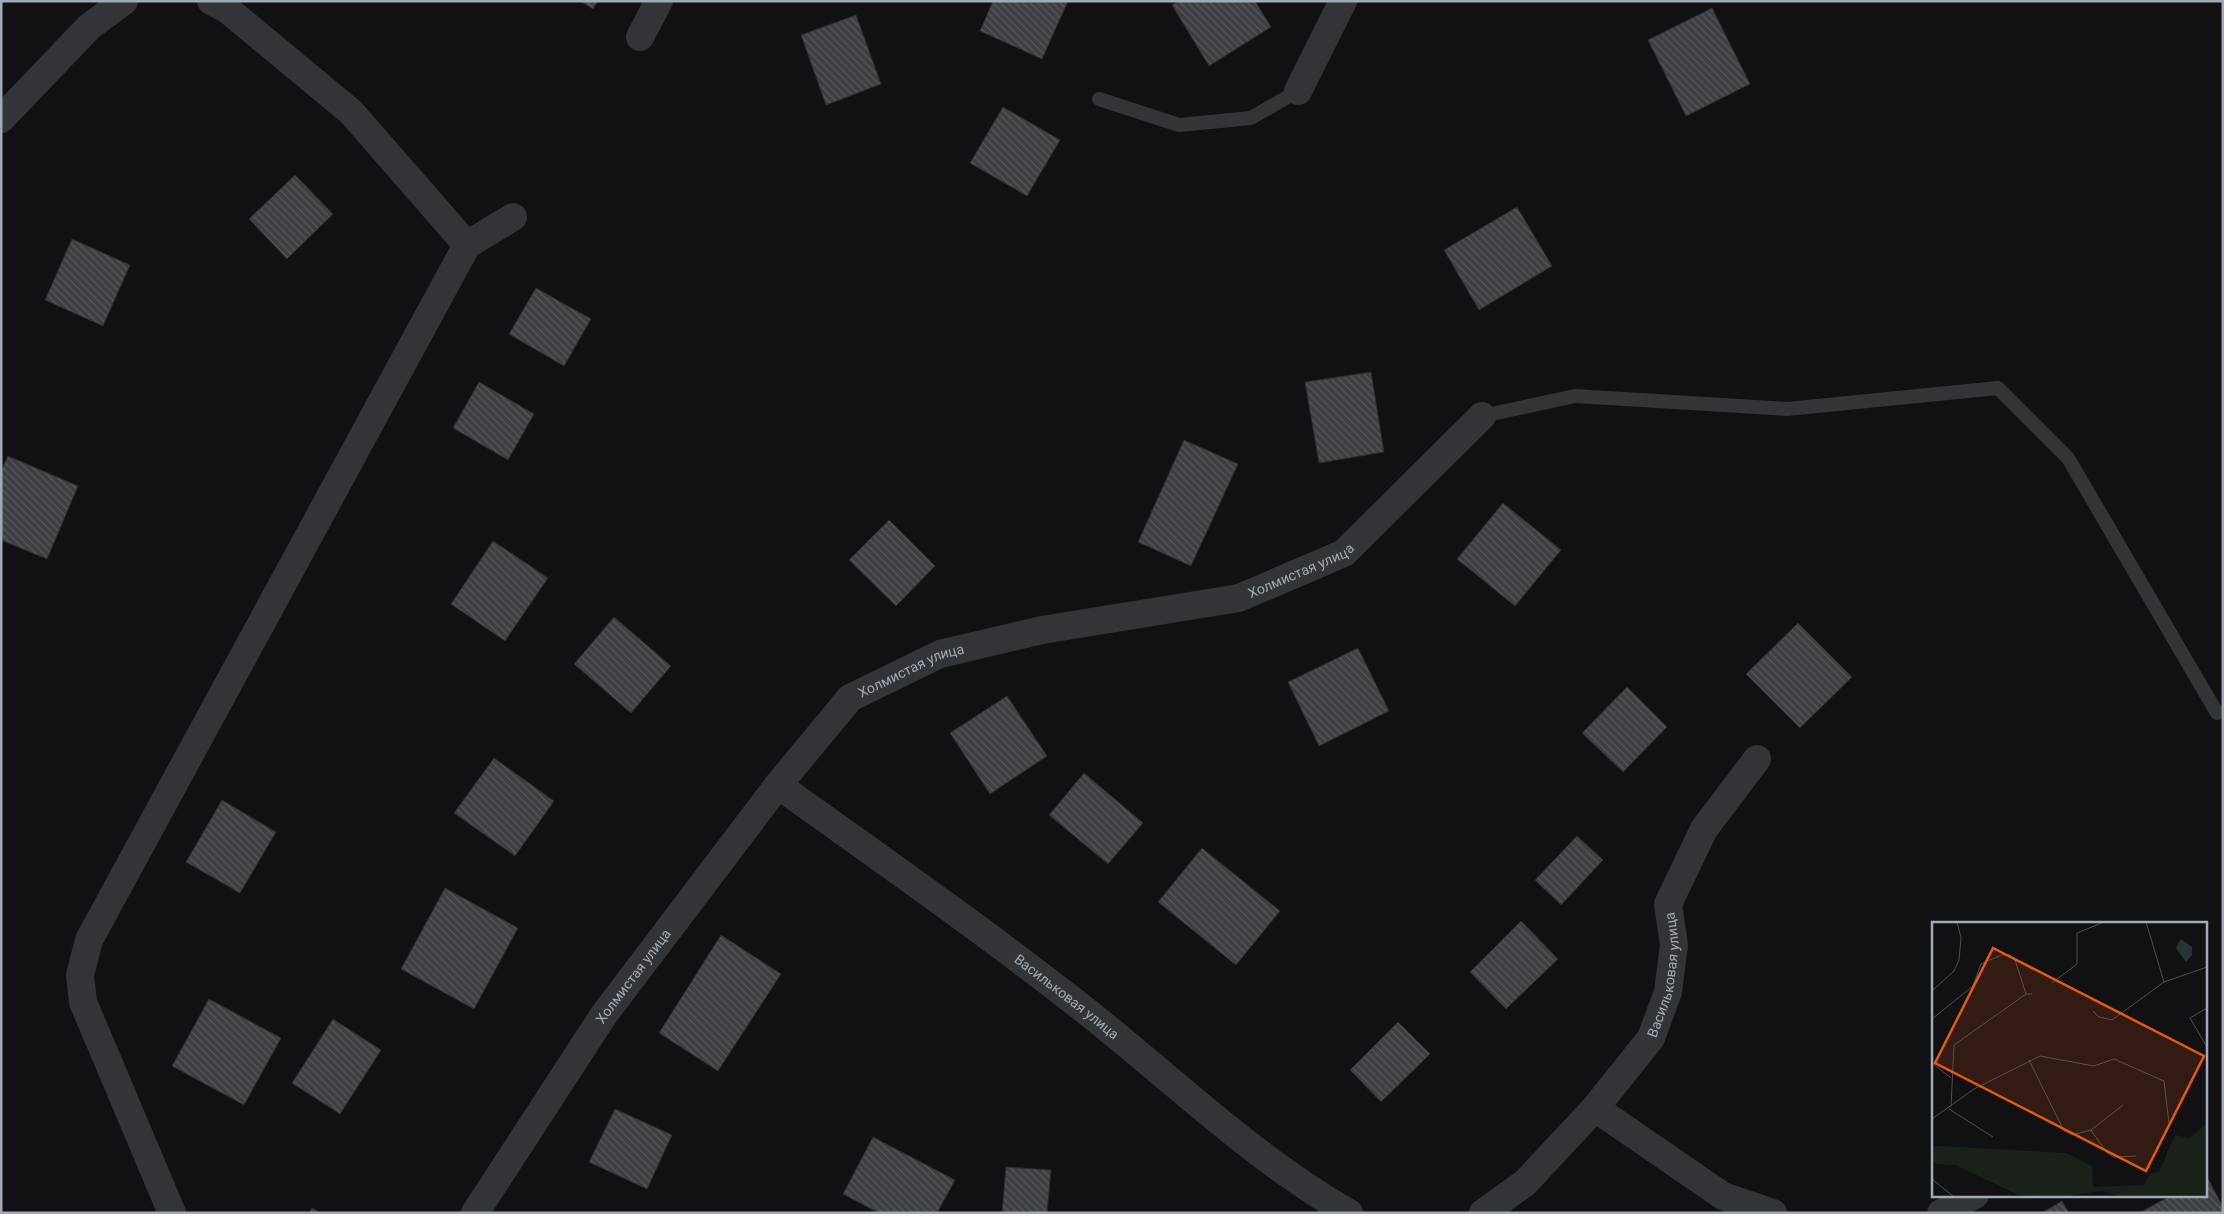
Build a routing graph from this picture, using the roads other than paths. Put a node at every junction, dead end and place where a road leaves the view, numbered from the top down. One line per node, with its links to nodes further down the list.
1 (124, 1): 8 (street)
2 (212, 1): 10 (street)
3 (659, 1): 5 (street)
4 (1343, 1): 6 (street)
5 (640, 37)
6 (1298, 91): 7 (lane)
7 (1099, 99)
8 (1, 119)
9 (513, 217): 10 (street)
10 (467, 245): 17 (street)
11 (1482, 416): 12 (lane); 14 (street, Холмистая улица)
12 (2217, 713)
13 (1757, 759): 15 (street, Васильковая улица)
14 (778, 785): 18 (street, Холмистая улица); 19 (street, Васильковая улица)
15 (1595, 1108): 20 (street, Васильковая улица); 21 (street)
16 (1974, 1196): 22 (street)
17 (172, 1213)
18 (474, 1213)
19 (1349, 1213)
20 (1483, 1213)
21 (1774, 1213)
22 (1941, 1213)

